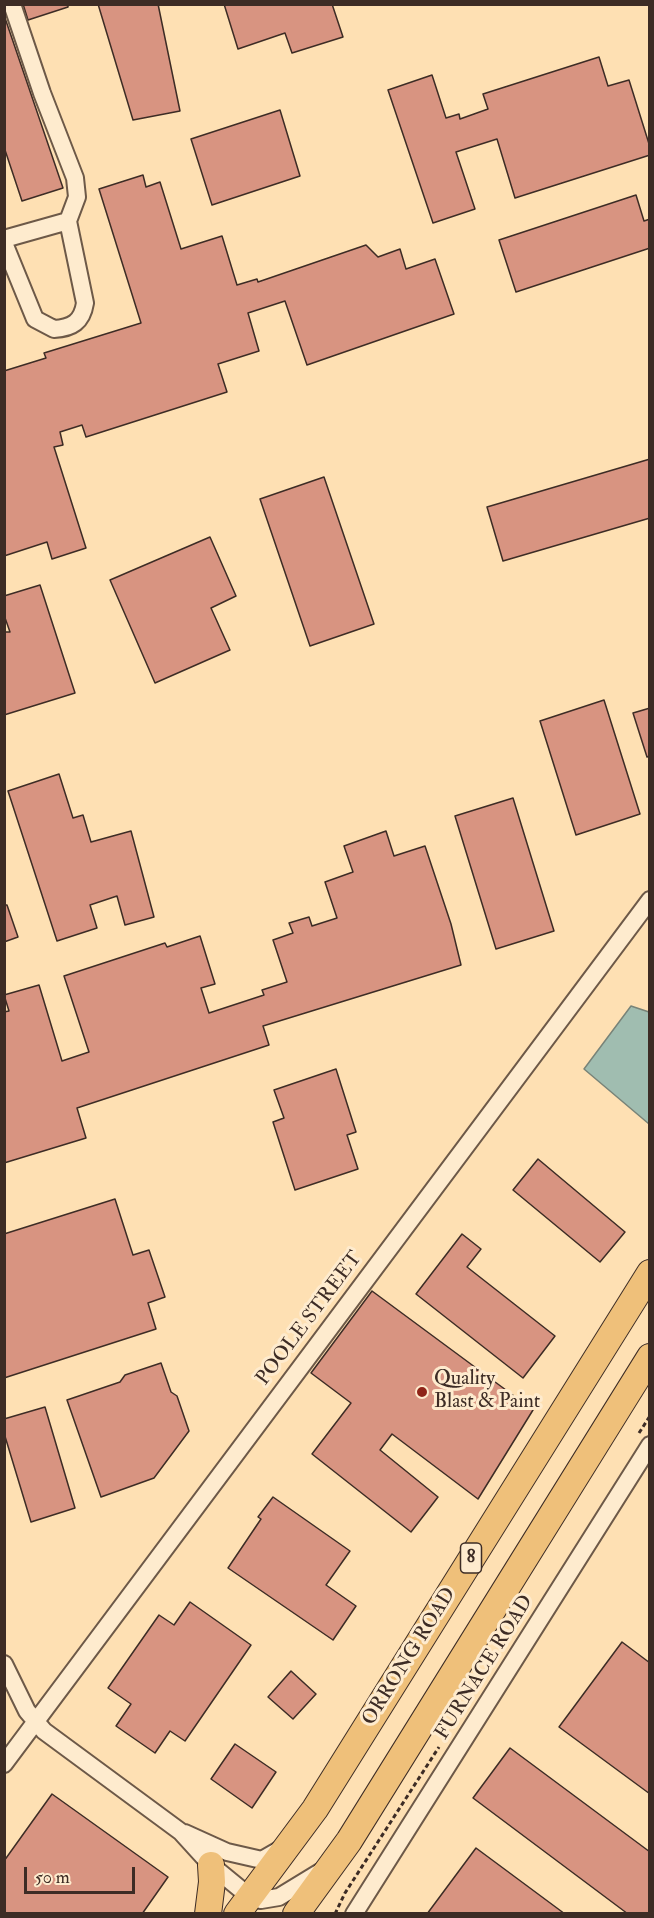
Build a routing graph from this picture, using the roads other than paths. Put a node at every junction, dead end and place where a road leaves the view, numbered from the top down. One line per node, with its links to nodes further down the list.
1 (12, 4): 2 (street)
2 (68, 221): 3 (street); 3 (street)
3 (4, 241)
4 (650, 900): 9 (street, POOLE STREET)
5 (650, 1273): 12 (highway, ORRONG ROAD / 8)
6 (650, 1357): 13 (highway, 8)
7 (650, 1445): 18 (street, FURNACE ROAD)
8 (4, 1664): 9 (street)
9 (35, 1723): 10 (street, POOLE STREET); 11 (street)
10 (4, 1764)
11 (181, 1832): 12 (street); 14 (street)
12 (291, 1842): 15 (highway, ORRONG ROAD / 8)
13 (332, 1864): 15 (street); 17 (highway, 8)
14 (211, 1865): 15 (street); 16 (highway)
15 (244, 1905)
16 (208, 1914)
17 (296, 1914)
18 (354, 1914)

